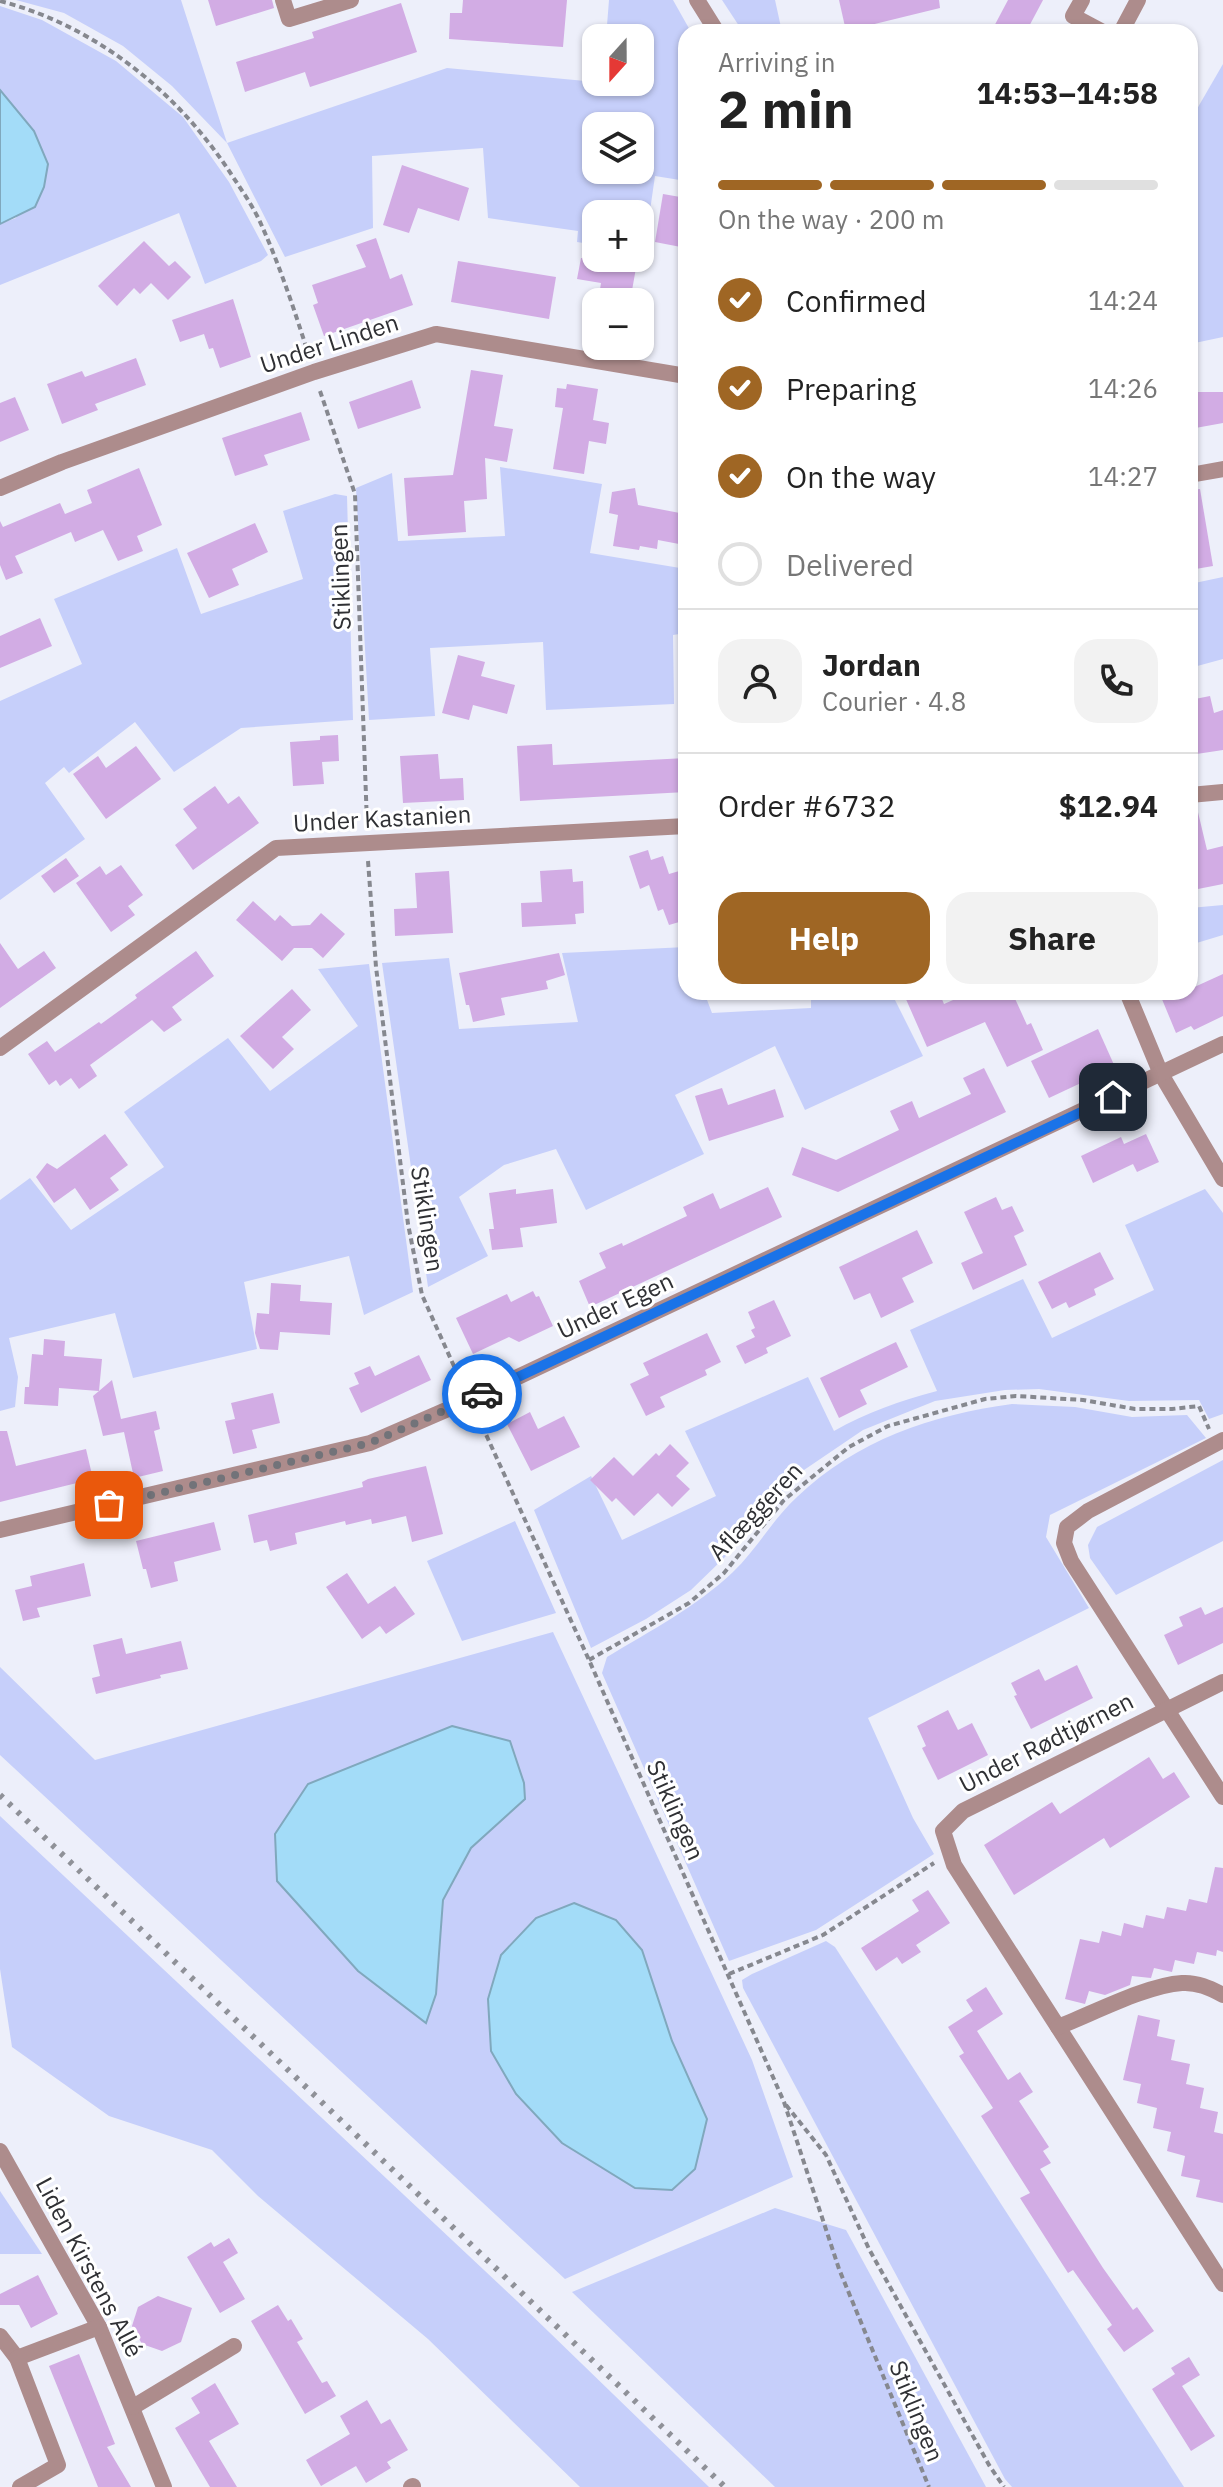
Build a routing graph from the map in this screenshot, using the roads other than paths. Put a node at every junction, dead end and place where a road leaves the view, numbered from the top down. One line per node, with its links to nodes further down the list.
1 (283, 0): 5 (street)
2 (697, 0): 6 (street)
3 (1082, 0): 7 (street)
4 (1138, 0): 8 (street)
5 (344, 1)
6 (712, 24)
7 (1088, 24)
8 (1125, 24)
9 (678, 375): 12 (street, Under Linden)
10 (1223, 469): 11 (street)
11 (1198, 474)
12 (0, 488)
13 (1223, 792): 14 (street)
14 (1198, 794)
15 (678, 826): 18 (street, Under Kastanien)
16 (1130, 1000): 19 (street)
17 (1223, 1044): 19 (street, Under Egen)
18 (0, 1048)
19 (1161, 1074): 20 (street); 22 (street, Under Egen)
20 (1223, 1179)
21 (1220, 1443): 24 (street)
22 (0, 1530)
23 (1223, 1682): 24 (street)
24 (1166, 1709): 25 (street); 27 (street, Under Rødtjørnen)
25 (1223, 1797)
26 (1223, 1995): 27 (street)
27 (1058, 2027): 29 (street)
28 (0, 2151): 30 (street, Liden Kirstens Allé)
29 (1223, 2284)
30 (99, 2327): 33 (street); 34 (street, Liden Kirstens Allé)
31 (0, 2336): 33 (street)
32 (234, 2346): 34 (street)
33 (17, 2358): 35 (street)
34 (133, 2407): 36 (street, Liden Kirstens Allé)
35 (20, 2487)
36 (164, 2487)

